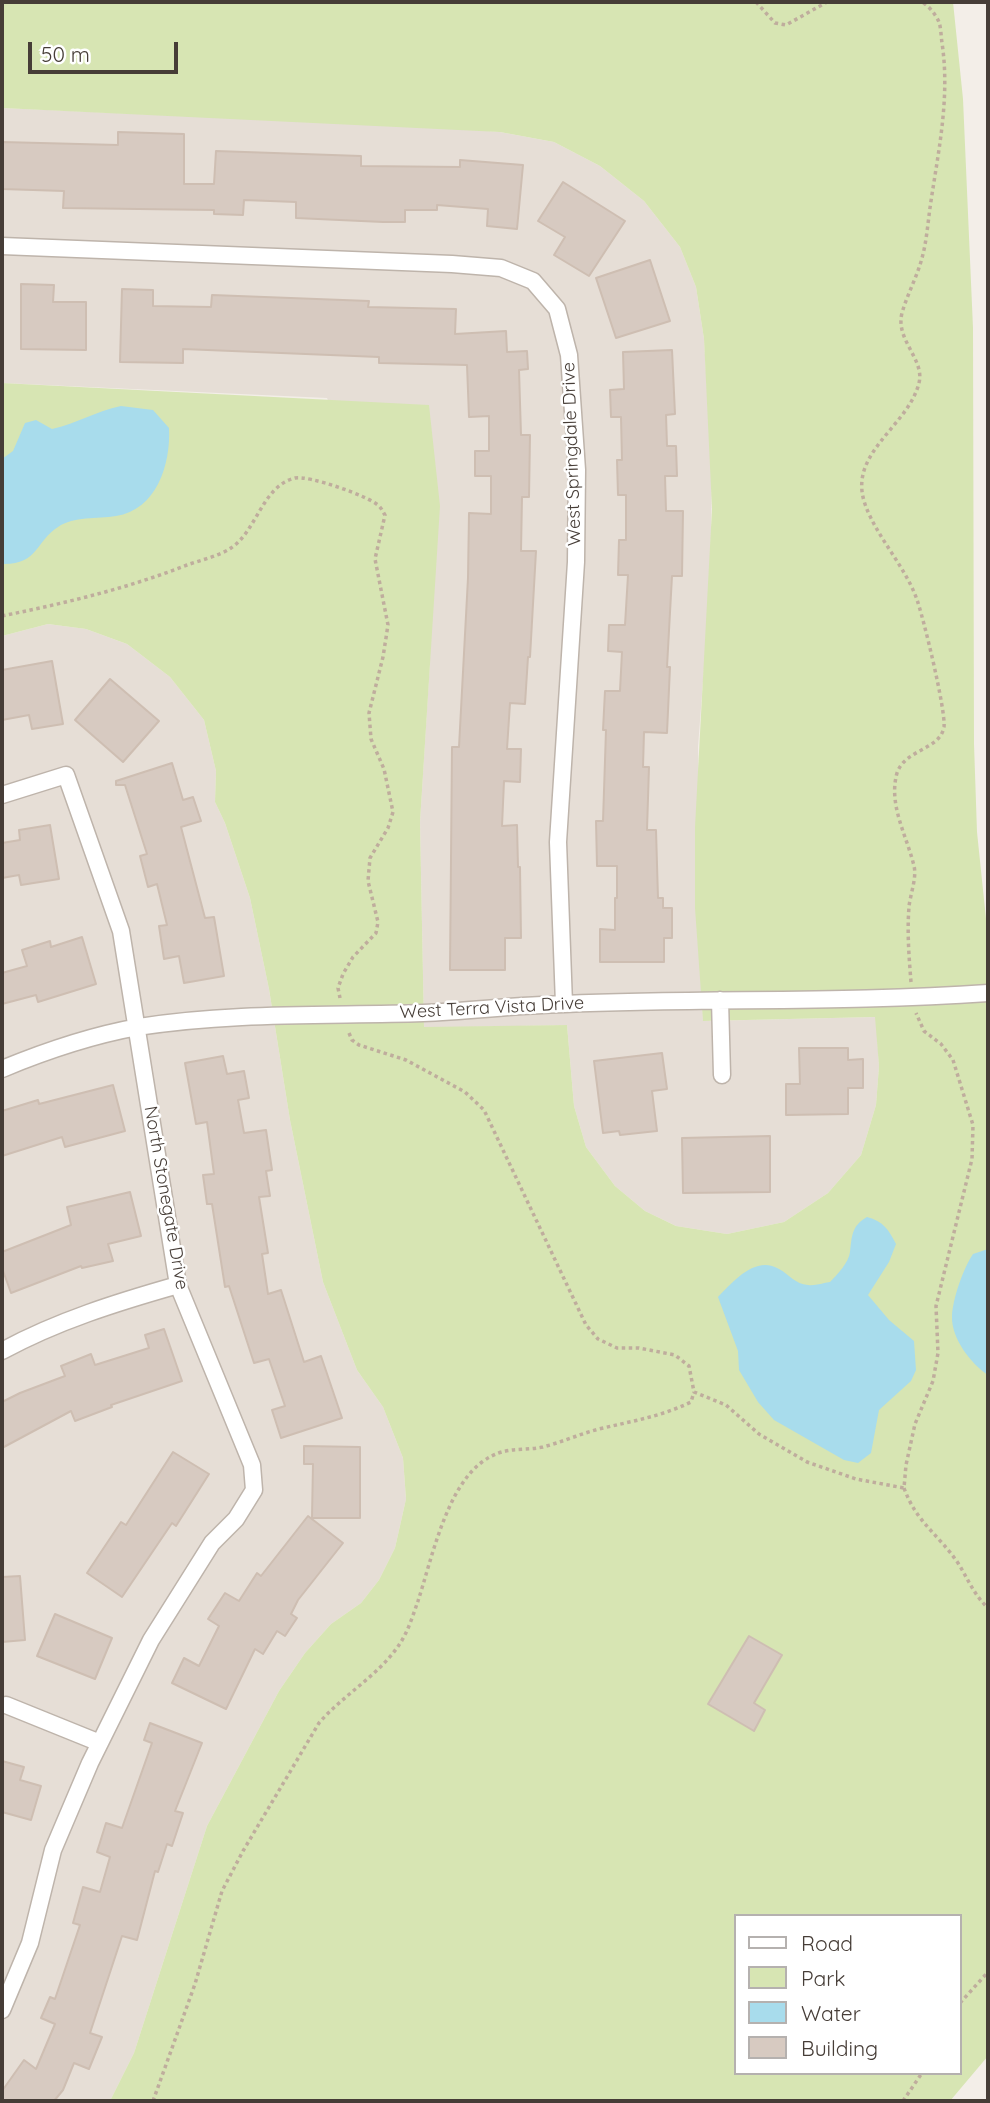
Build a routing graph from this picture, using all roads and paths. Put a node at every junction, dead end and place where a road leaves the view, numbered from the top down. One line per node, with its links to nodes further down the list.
1 (756, 2): 2 (path)
2 (827, 2)
3 (922, 2): 7 (path)
4 (2, 246): 9 (street, West Springdale Drive)
5 (2, 794): 10 (street, North Stonegate Drive)
6 (988, 993): 7 (street, West Terra Vista Drive)
7 (913, 999): 8 (street, West Terra Vista Drive)
8 (720, 1000): 9 (street, West Terra Vista Drive); 12 (street)
9 (564, 1004): 10 (street, West Terra Vista Drive)
10 (136, 1028): 11 (street, West Terra Vista Drive); 13 (street, North Stonegate Drive)
11 (2, 1069)
12 (722, 1075)
13 (178, 1285): 14 (street); 19 (street, North Stonegate Drive)
14 (2, 1351)
15 (694, 1392): 24 (path)
16 (904, 1488): 17 (path)
17 (988, 1608)
18 (6, 1705): 19 (street)
19 (100, 1743): 22 (street, North Stonegate Drive)
20 (988, 1972): 21 (path)
21 (962, 2001)
22 (2, 2010)
23 (921, 2075): 25 (path)
24 (153, 2101)
25 (903, 2101)

